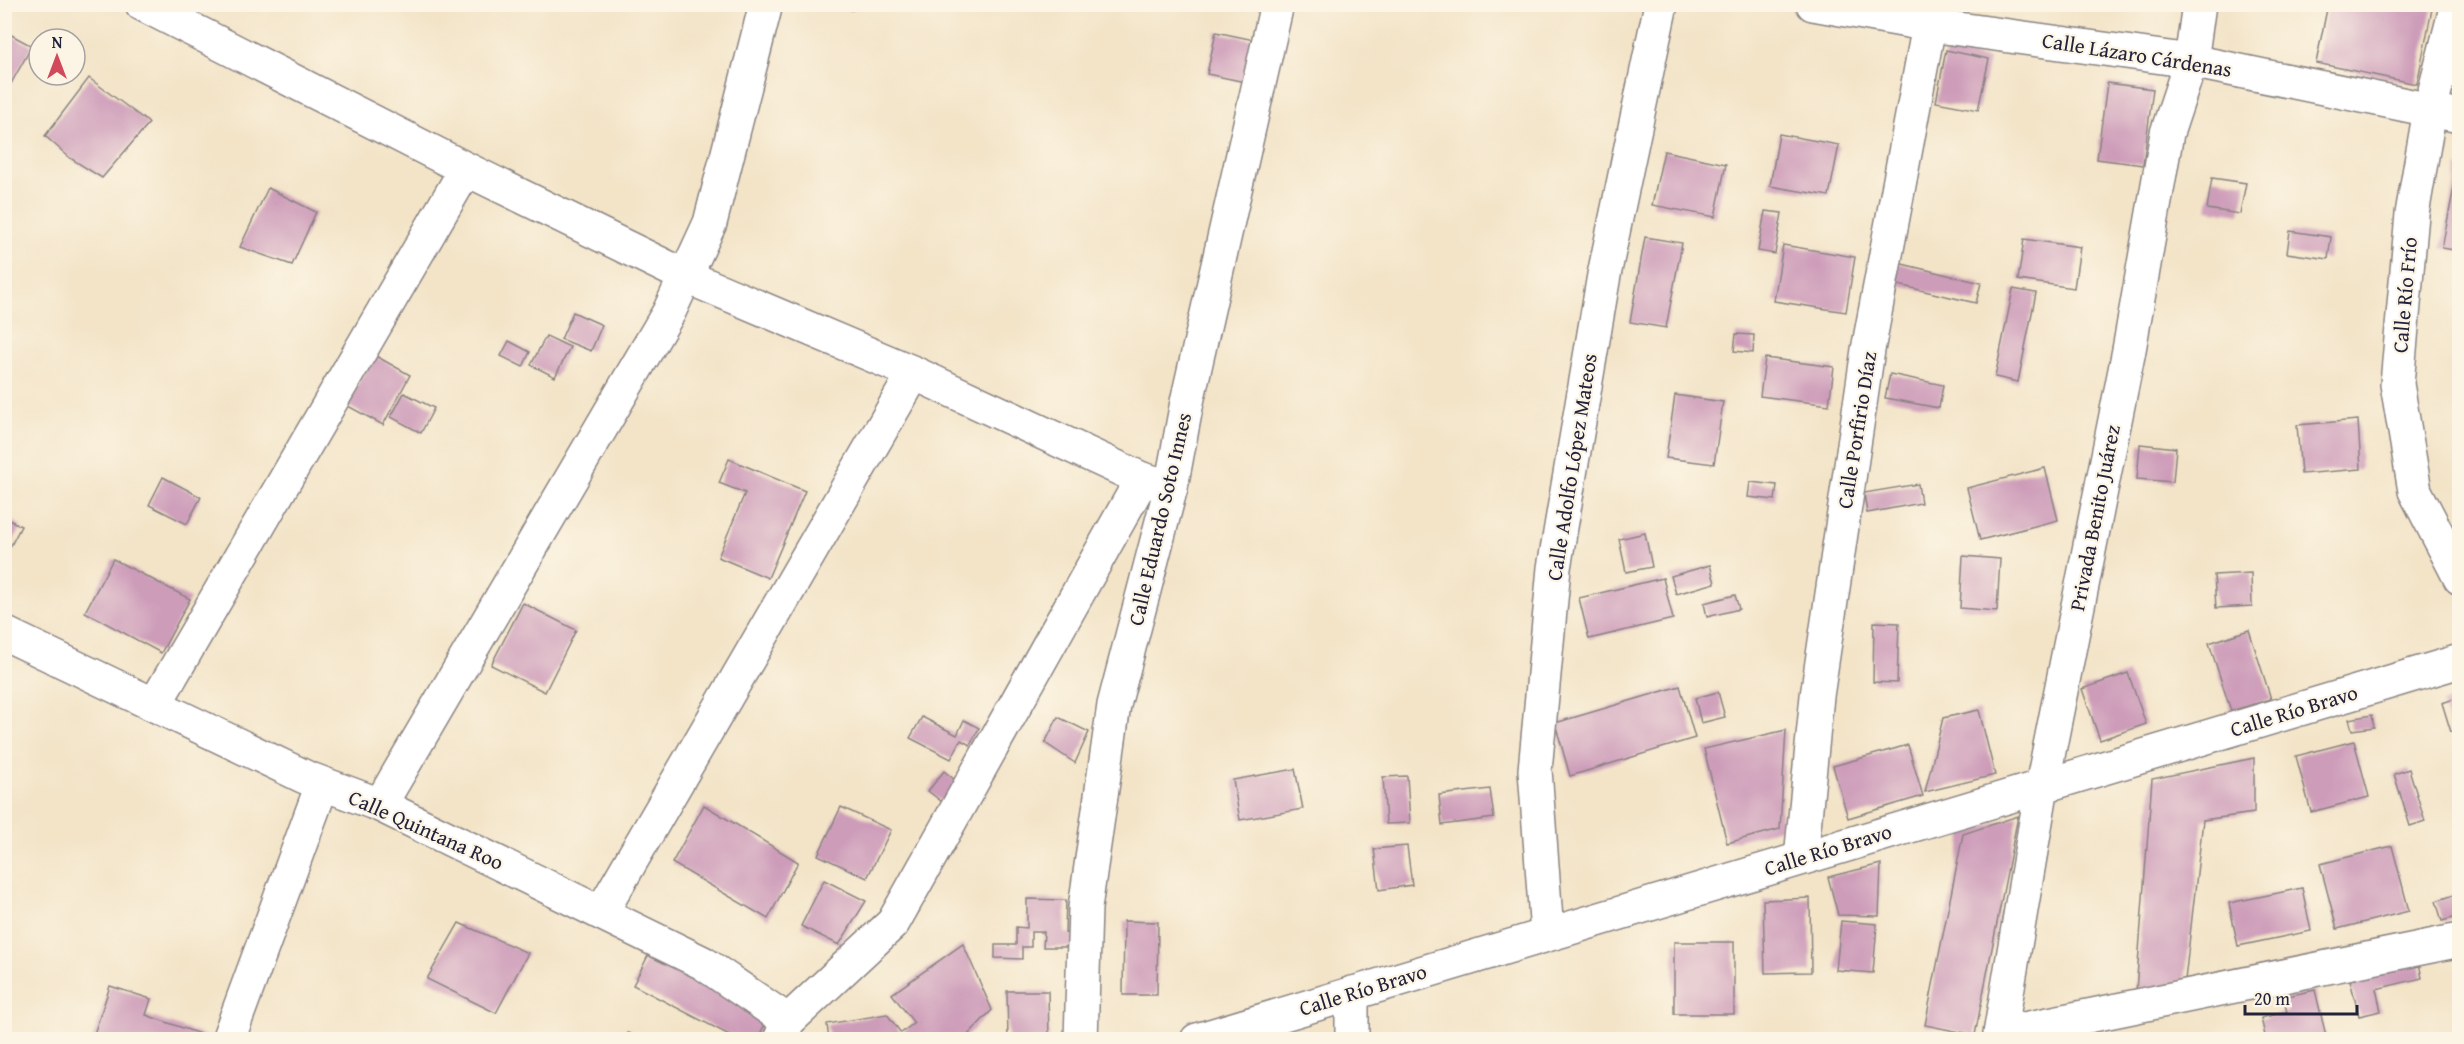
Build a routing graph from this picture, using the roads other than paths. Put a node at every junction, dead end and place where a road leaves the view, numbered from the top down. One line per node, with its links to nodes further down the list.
1 (142, 4): 11 (street)
2 (766, 4): 12 (street)
3 (1277, 4): 14 (street, Calle Eduardo Soto Innes)
4 (1661, 4): 24 (street, Calle Adolfo López Mateos)
5 (1813, 4): 8 (street, Calle Lázaro Cárdenas)
6 (2199, 4): 9 (street, Privada Benito Juárez)
7 (2457, 4): 10 (street, Calle Río Frío)
8 (1932, 15): 9 (street, Calle Lázaro Cárdenas); 22 (street, Calle Porfirio Díaz)
9 (2191, 61): 10 (street, Calle Lázaro Cárdenas); 20 (street, Privada Benito Juárez)
10 (2445, 113): 15 (street, Calle Río Frío)
11 (466, 169): 12 (street); 18 (street)
12 (685, 276): 13 (street); 21 (street)
13 (914, 373): 14 (street); 23 (street)
14 (1156, 483): 27 (street); 29 (street, Calle Eduardo Soto Innes)
15 (2460, 578)
16 (4, 633): 18 (street, Calle Quintana Roo)
17 (2460, 661): 20 (street, Calle Río Bravo)
18 (155, 704): 19 (street, Calle Quintana Roo)
19 (322, 785): 21 (street, Calle Quintana Roo); 28 (street)
20 (2042, 786): 22 (street, Calle Río Bravo); 25 (street, Privada Benito Juárez)
21 (381, 805): 23 (street, Calle Quintana Roo)
22 (1802, 858): 24 (street, Calle Río Bravo)
23 (601, 913): 27 (street, Calle Quintana Roo)
24 (1547, 934): 26 (street, Calle Río Bravo)
25 (2460, 940)
26 (1352, 993): 30 (street, Calle Río Bravo); 31 (street)
27 (784, 1030)
28 (228, 1040)
29 (1082, 1040)
30 (1197, 1040)
31 (1352, 1040)

